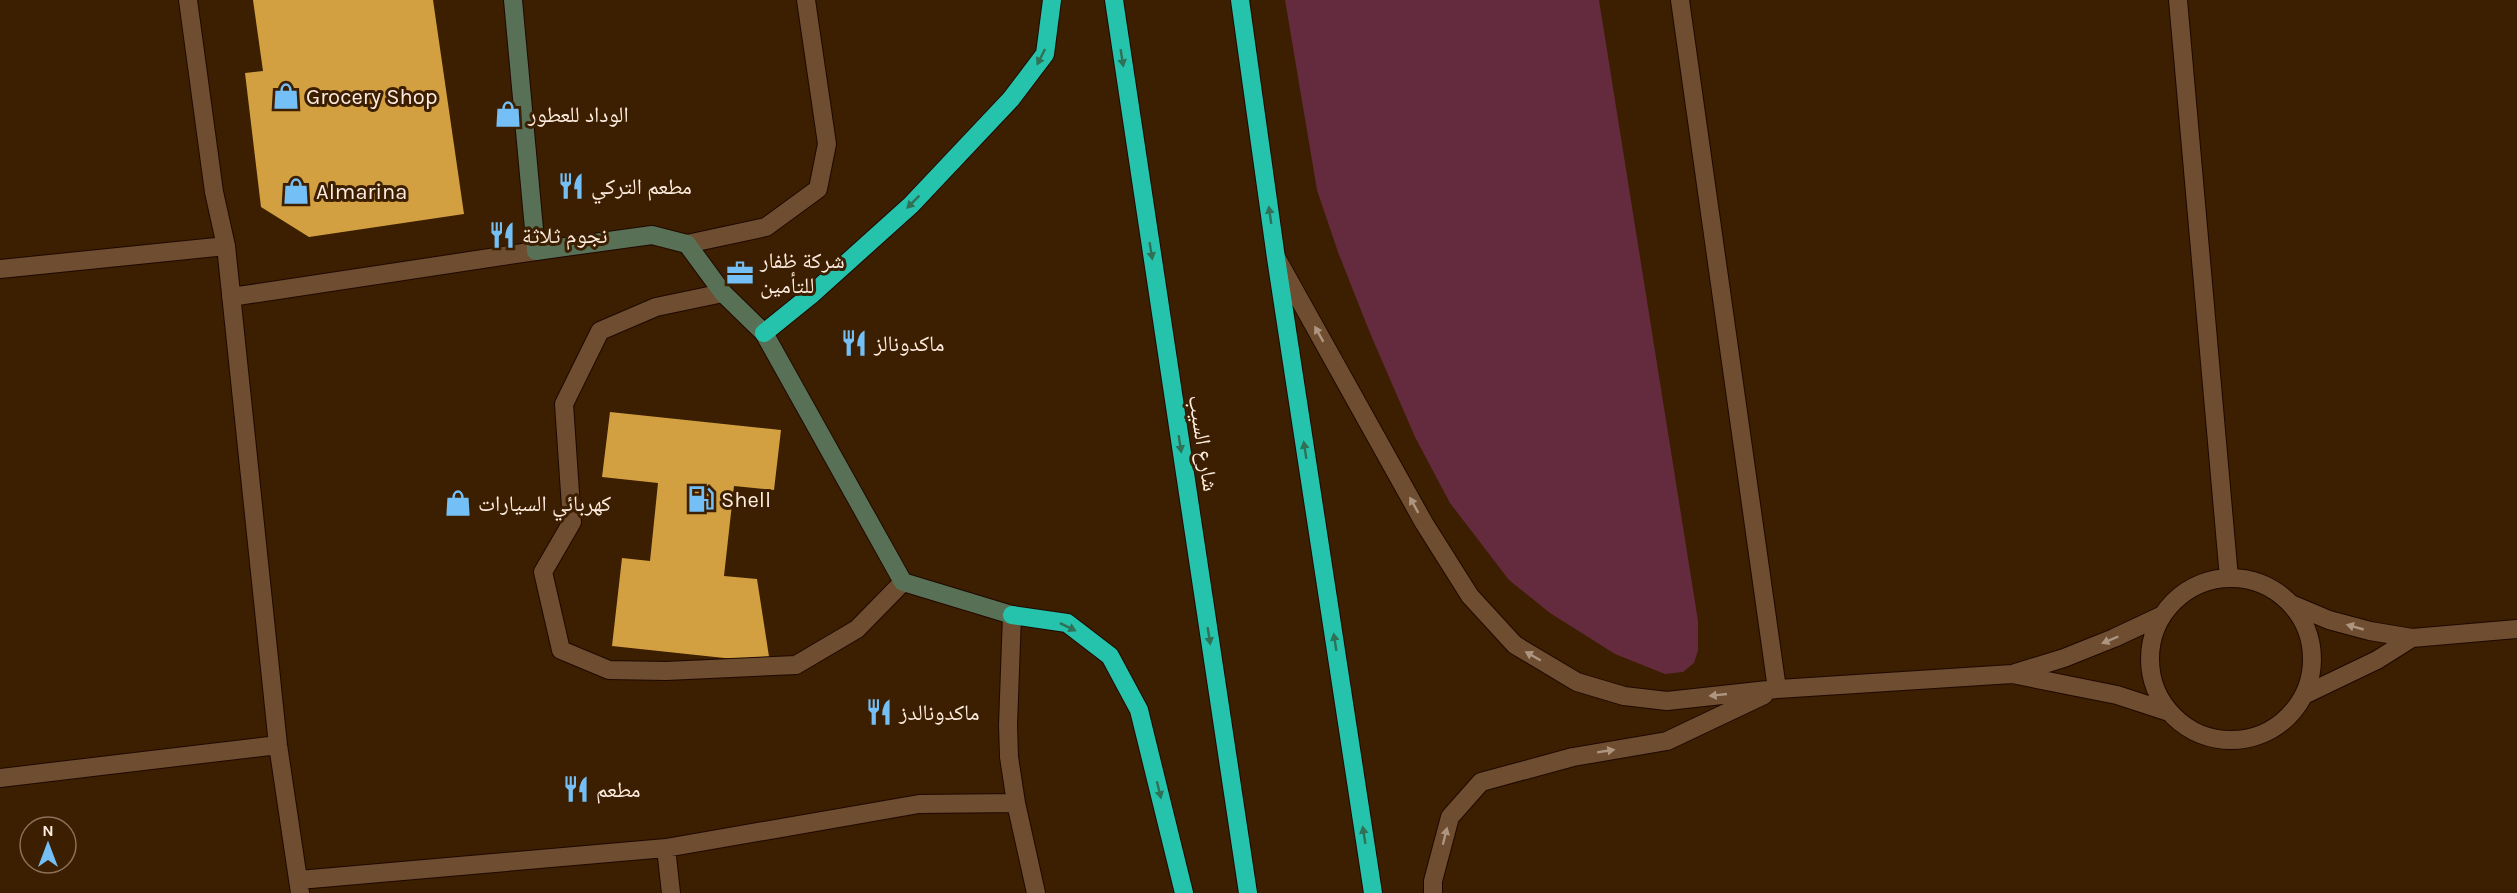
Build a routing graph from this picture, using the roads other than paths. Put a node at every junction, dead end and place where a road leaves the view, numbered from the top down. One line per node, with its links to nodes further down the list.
1 (188, 0): 10 (street)
2 (513, 0): 11 (street)
3 (806, 0): 9 (street)
4 (1052, 0): 16 (highway, one-way to 16)
5 (1114, 0): 36 (highway, شارع السيب, one-way to 36)
6 (1240, 0): 12 (highway, one-way to 6)
7 (1680, 0): 25 (street)
8 (2178, 0): 17 (street)
9 (687, 244): 11 (street); 14 (street)
10 (226, 246): 13 (street); 15 (street)
11 (536, 251): 15 (street)
12 (1276, 258): 25 (street, one-way to 12); 37 (highway, one-way to 12)
13 (0, 269)
14 (723, 293): 16 (street); 18 (street)
15 (231, 297): 28 (street)
16 (764, 333): 18 (street)
17 (2229, 578): 19 (street); 21 (street)
18 (903, 582): 20 (street)
19 (2290, 603): 23 (street, one-way to 19); 26 (street)
20 (1012, 615): 30 (street); 35 (highway, one-way to 35)
21 (2163, 615): 24 (street, one-way to 24); 27 (street)
22 (2517, 629): 23 (street)
23 (2412, 639): 26 (street)
24 (2012, 674): 25 (street); 27 (street)
25 (1777, 689): 38 (street, one-way to 25)
26 (2304, 695): 27 (street)
27 (2169, 712)
28 (278, 745): 29 (street); 32 (street)
29 (0, 778)
30 (1016, 802): 31 (street); 34 (street)
31 (666, 848): 32 (street); 33 (street)
32 (300, 886)
33 (670, 893)
34 (1036, 893)
35 (1184, 893)
36 (1248, 893)
37 (1372, 893)
38 (1433, 893)

